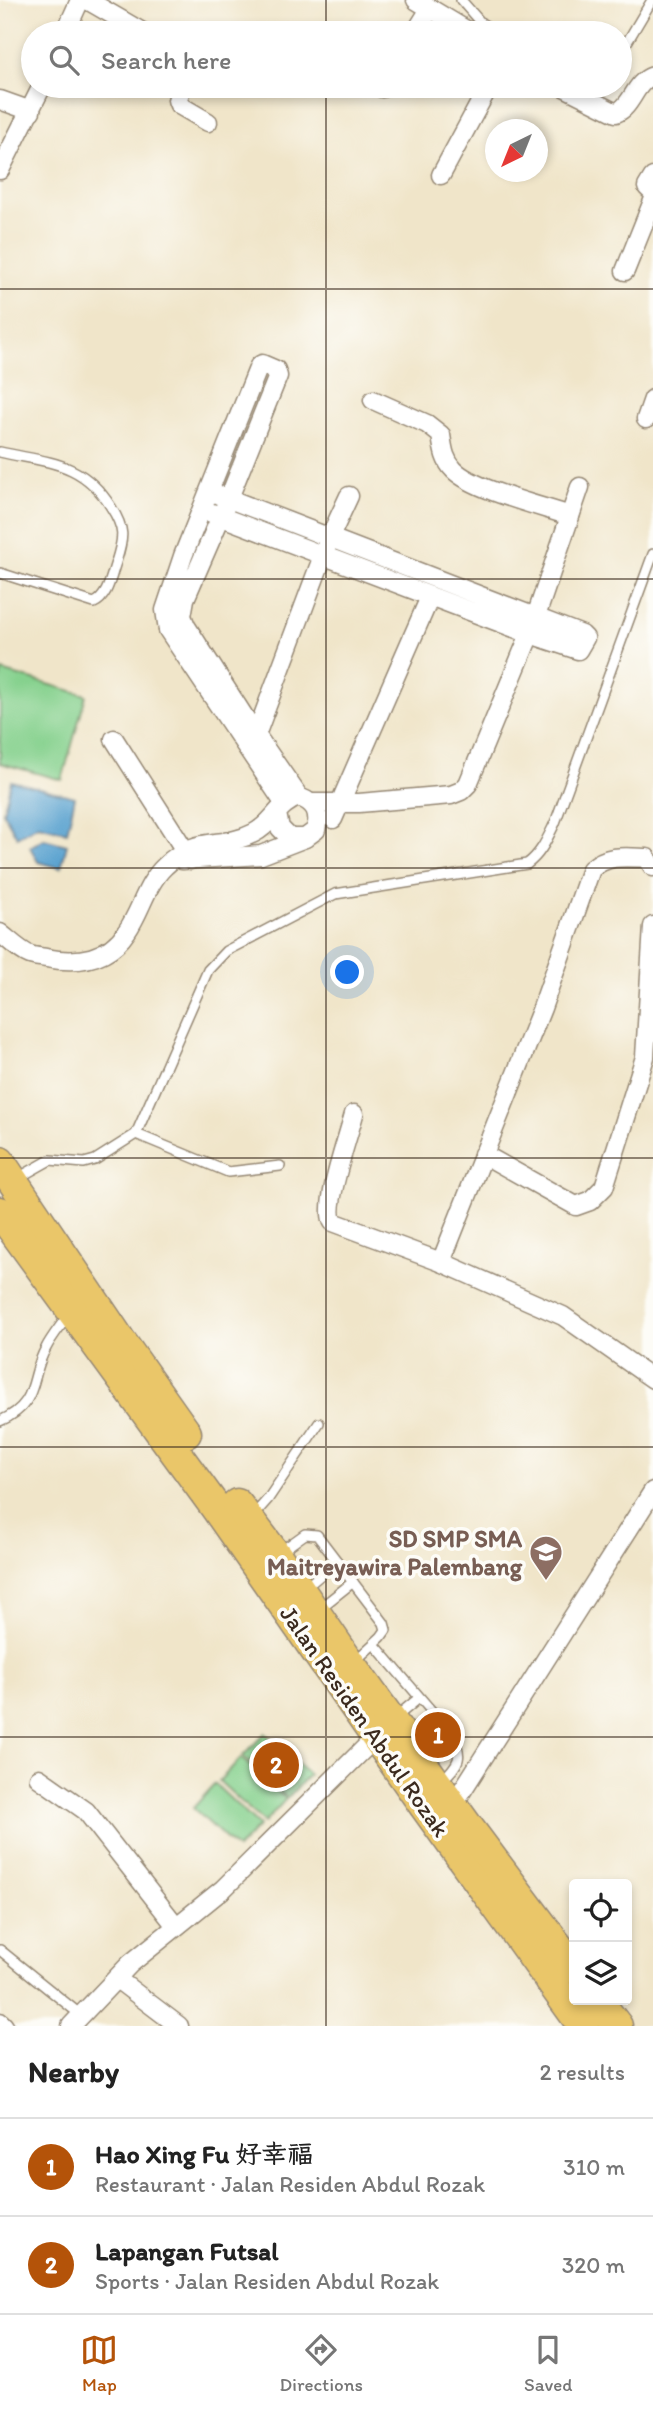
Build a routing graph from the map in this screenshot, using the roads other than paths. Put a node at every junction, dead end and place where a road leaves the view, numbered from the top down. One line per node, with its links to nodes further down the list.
1 (80, 0): 6 (street)
2 (87, 0): 7 (street)
3 (461, 0): 10 (lane)
4 (652, 0): 11 (lane)
5 (423, 4): 8 (street); 9 (street)
6 (70, 21)
7 (123, 21)
8 (418, 21)
9 (451, 21)
10 (479, 21)
11 (632, 34)
12 (653, 76): 13 (street)
13 (632, 94)
14 (37, 98): 20 (street)
15 (178, 98): 21 (street)
16 (483, 98): 23 (street)
17 (586, 98): 18 (street)
18 (630, 98)
19 (0, 100): 20 (street)
20 (31, 111): 22 (street)
21 (208, 122)
22 (0, 170)
23 (441, 175)
24 (653, 177): 25 (street)
25 (653, 193)
26 (653, 201): 27 (street)
27 (625, 271)
28 (373, 400): 37 (street)
29 (653, 400): 30 (street)
30 (646, 419)
31 (0, 452): 42 (lane)
32 (580, 487): 37 (street)
33 (209, 492): 35 (street); 35 (street); 36 (street)
34 (349, 496): 39 (street)
35 (229, 498): 38 (street); 39 (street)
36 (201, 510): 38 (street); 44 (street)
37 (570, 516): 45 (street)
38 (221, 517): 41 (street); 44 (street)
39 (330, 537): 41 (street); 45 (street)
40 (653, 554): 57 (lane)
41 (323, 555): 43 (street); 47 (street)
42 (0, 573)
43 (430, 597): 45 (street); 50 (street)
44 (173, 617): 46 (street)
45 (533, 626): 50 (street)
46 (208, 674): 47 (street); 49 (street)
47 (256, 735): 49 (street)
48 (114, 739): 52 (street)
49 (293, 804): 50 (street); 51 (street); 51 (street); 52 (street)
50 (336, 811): 51 (street)
51 (310, 834): 52 (street)
52 (183, 857): 55 (street)
53 (653, 867): 58 (street)
54 (653, 926): 58 (street)
55 (0, 933)
56 (354, 1114): 62 (street)
57 (136, 1134): 59 (lane); 60 (lane)
58 (483, 1154): 62 (street)
59 (280, 1166)
60 (7, 1171): 68 (highway, Jalan Residen Abdul Rozak)
61 (0, 1212): 63 (highway, Jalan Residen Abdul Rozak)
62 (441, 1262): 64 (street)
63 (71, 1311): 65 (lane); 77 (highway, Jalan Residen Abdul Rozak)
64 (653, 1379)
65 (0, 1421)
66 (319, 1423): 68 (lane)
67 (653, 1491): 79 (street)
68 (249, 1521): 69 (highway, Jalan Residen Abdul Rozak)
69 (276, 1555): 70 (lane); 72 (highway, Jalan Residen Abdul Rozak)
70 (337, 1561): 71 (lane); 72 (lane)
71 (353, 1582): 72 (lane); 73 (lane)
72 (308, 1602): 74 (highway, Jalan Residen Abdul Rozak)
73 (374, 1644): 74 (lane); 75 (lane)
74 (351, 1665): 77 (highway, Jalan Residen Abdul Rozak)
75 (419, 1698): 76 (lane); 77 (lane)
76 (436, 1716): 77 (lane); 79 (lane)
77 (391, 1732): 79 (highway, Jalan Residen Abdul Rozak); 80 (street); 89 (highway, Jalan Residen Abdul Rozak)
78 (38, 1778): 80 (street)
79 (445, 1795): 82 (highway, Jalan Residen Abdul Rozak)
80 (176, 1926): 83 (street)
81 (0, 1950): 85 (lane)
82 (569, 1961)
83 (117, 1979): 85 (street); 88 (street)
84 (601, 2005): 90 (highway)
85 (76, 2021)
86 (0, 2022): 87 (street)
87 (4, 2026)
88 (179, 2026)
89 (583, 2026)
90 (617, 2026)

